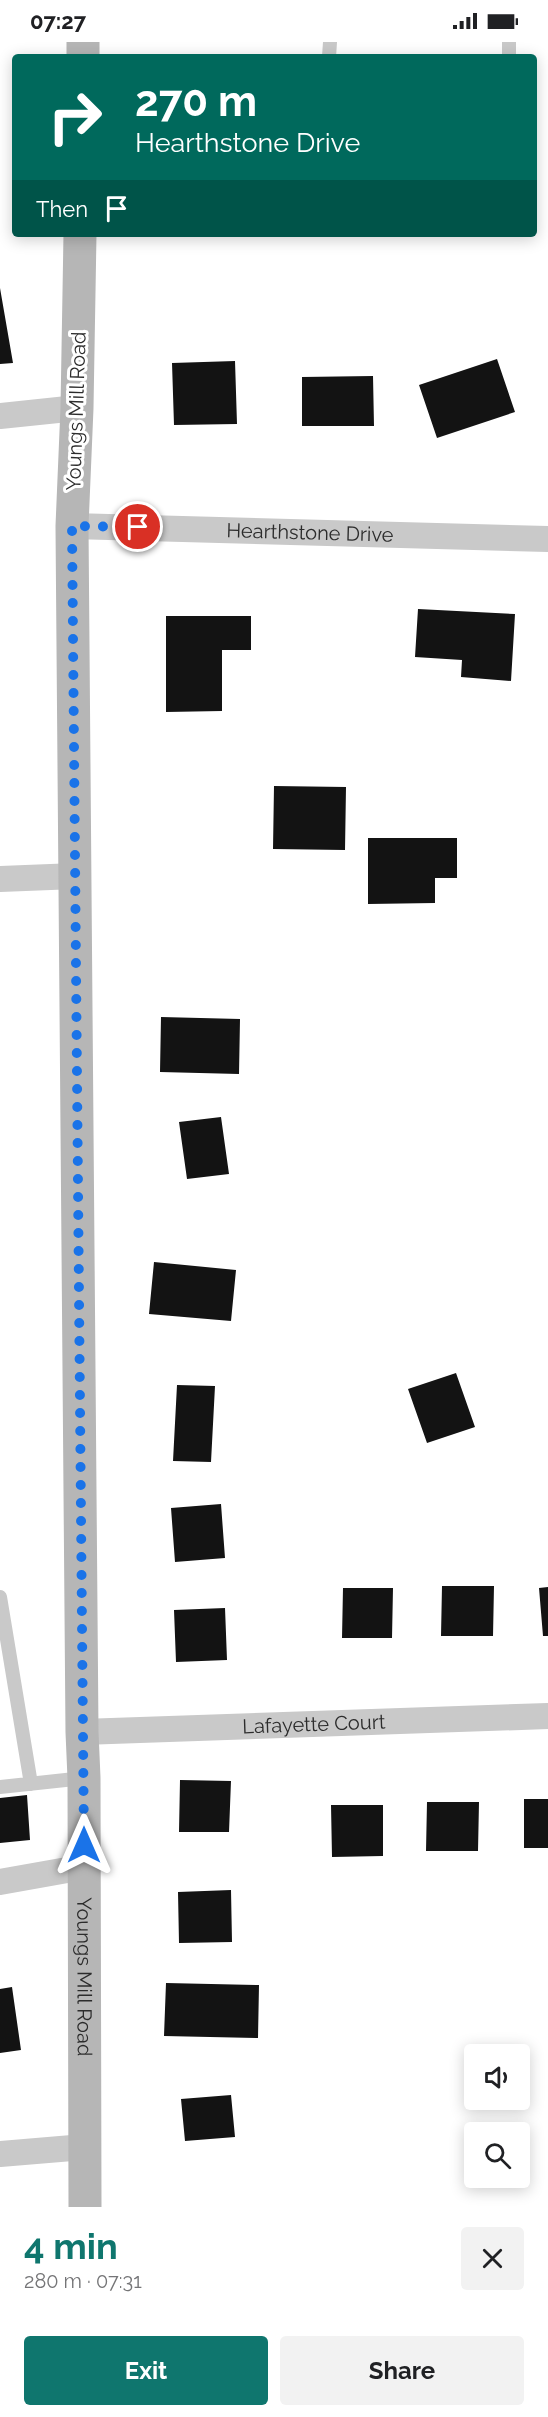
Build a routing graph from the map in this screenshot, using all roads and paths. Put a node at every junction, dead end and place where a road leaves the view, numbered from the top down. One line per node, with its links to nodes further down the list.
1 (80, 237): 2 (street, Youngs Mill Road)
2 (77, 408): 3 (street); 4 (street, Youngs Mill Road)
3 (0, 416)
4 (72, 526): 5 (street, Hearthstone Drive); 6 (street, Youngs Mill Road)
5 (548, 539)
6 (76, 876): 7 (street); 10 (street, Youngs Mill Road)
7 (0, 879)
8 (0, 1597): 12 (lane)
9 (548, 1716): 10 (street, Lafayette Court)
10 (82, 1732): 11 (street, Youngs Mill Road)
11 (84, 1778): 12 (lane); 14 (street, Youngs Mill Road)
12 (31, 1784): 13 (lane)
13 (0, 1787)
14 (84, 1867): 15 (street); 16 (street, Youngs Mill Road)
15 (0, 1882)
16 (84, 2147): 17 (street); 18 (street, Youngs Mill Road)
17 (0, 2154)
18 (85, 2207)

